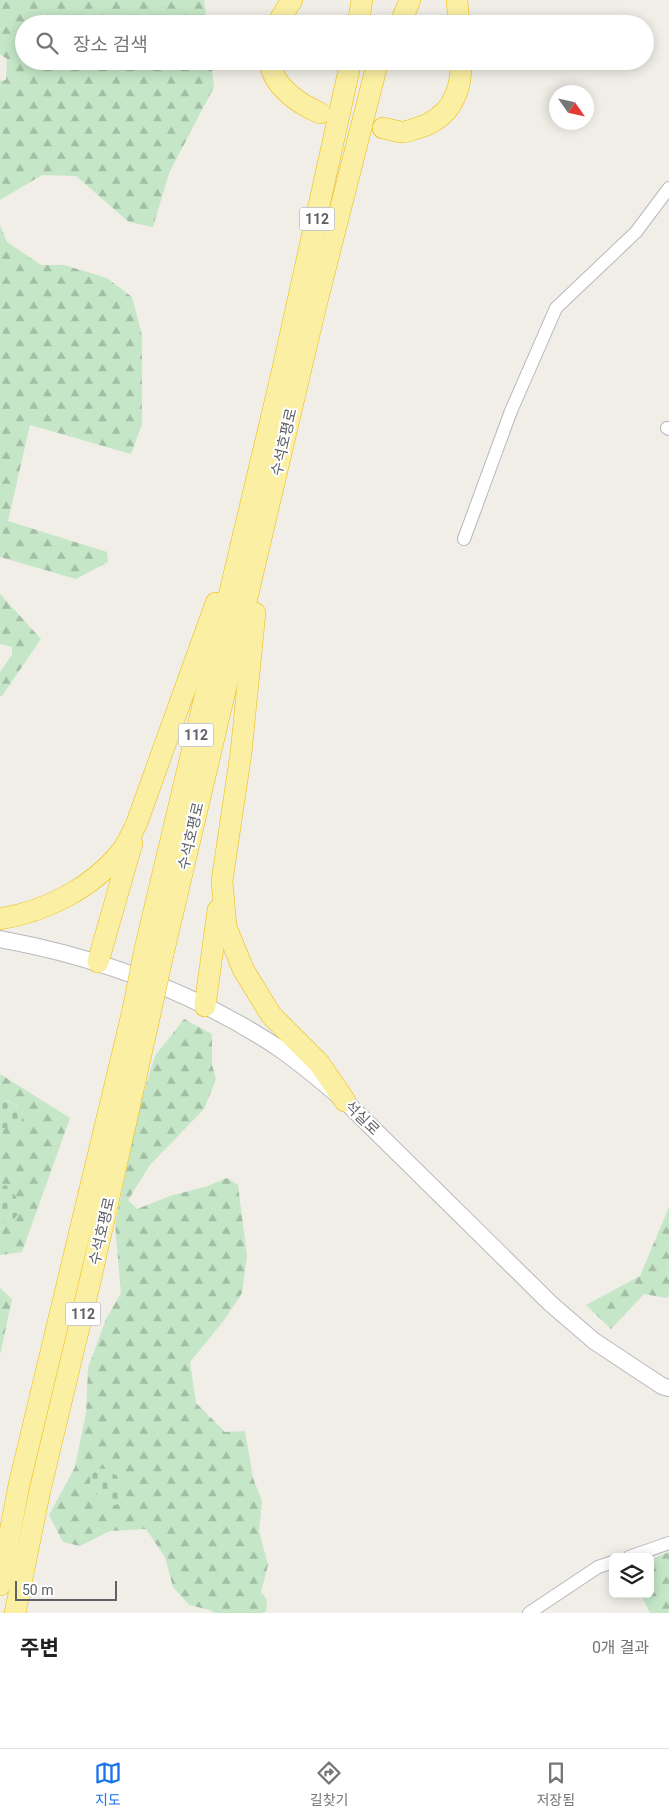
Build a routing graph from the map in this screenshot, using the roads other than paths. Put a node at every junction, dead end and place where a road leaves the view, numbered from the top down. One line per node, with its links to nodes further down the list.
1 (292, 0): 6 (highway)
2 (362, 0): 7 (highway)
3 (394, 0): 8 (highway)
4 (410, 0): 9 (highway)
5 (457, 0): 10 (highway)
6 (283, 15)
7 (360, 15)
8 (390, 15)
9 (404, 15)
10 (458, 15)
11 (272, 70): 17 (highway)
12 (349, 70): 20 (highway, 수석호평로 / 112)
13 (376, 70): 16 (highway, 수석호평로 / 112)
14 (380, 70): 16 (highway)
15 (462, 70): 18 (highway)
16 (369, 96): 20 (highway, 수석호평로 / 112)
17 (320, 113)
18 (383, 128)
19 (669, 188): 21 (street)
20 (255, 524): 22 (highway); 23 (highway); 28 (highway, 수석호평로 / 112, bridge)
21 (464, 539)
22 (136, 825): 24 (highway); 26 (highway)
23 (222, 881): 27 (highway); 29 (highway)
24 (0, 919)
25 (0, 939): 26 (street, 석실로)
26 (98, 962): 27 (street, 석실로)
27 (205, 1006): 29 (street, 석실로)
28 (142, 1012): 34 (highway, 수석호평로 / 112); 35 (highway, 수석호평로 / 112)
29 (346, 1101): 30 (street, 석실로)
30 (669, 1388)
31 (669, 1543): 32 (street)
32 (640, 1553)
33 (609, 1563): 36 (street)
34 (0, 1585)
35 (15, 1613)
36 (529, 1613)

